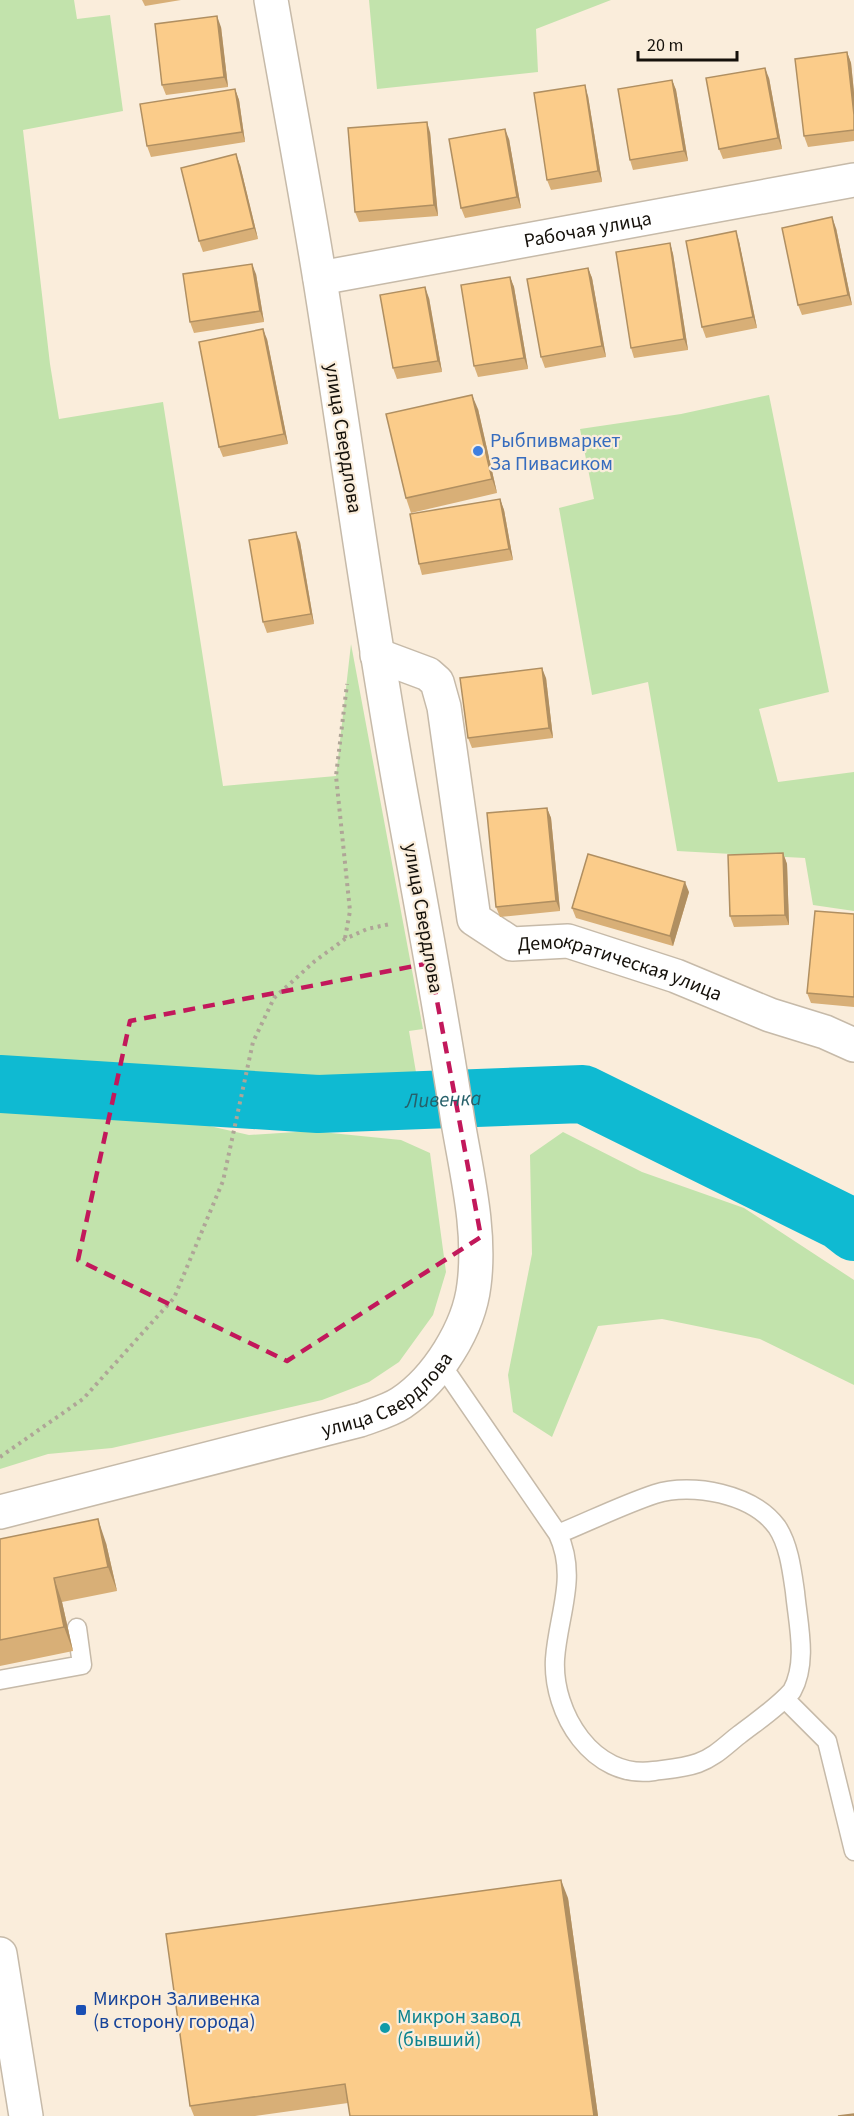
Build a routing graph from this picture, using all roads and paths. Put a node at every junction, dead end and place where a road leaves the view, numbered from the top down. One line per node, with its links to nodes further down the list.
1 (271, 0): 3 (street, улица Свердлова)
2 (854, 180): 3 (street, Рабочая улица)
3 (320, 279): 4 (street, улица Свердлова)
4 (377, 655): 8 (street, Демократическая улица); 9 (street, улица Свердлова)
5 (347, 677): 7 (path)
6 (394, 924): 7 (path)
7 (345, 939): 10 (path)
8 (854, 1045)
9 (441, 1364): 11 (street, улица Свердлова); 12 (lane)
10 (0, 1457)
11 (0, 1512)
12 (558, 1534): 15 (lane); 15 (lane)
13 (77, 1628): 14 (lane)
14 (0, 1680)
15 (785, 1699): 16 (lane)
16 (854, 1851)
17 (0, 1954): 18 (street)
18 (26, 2116)

